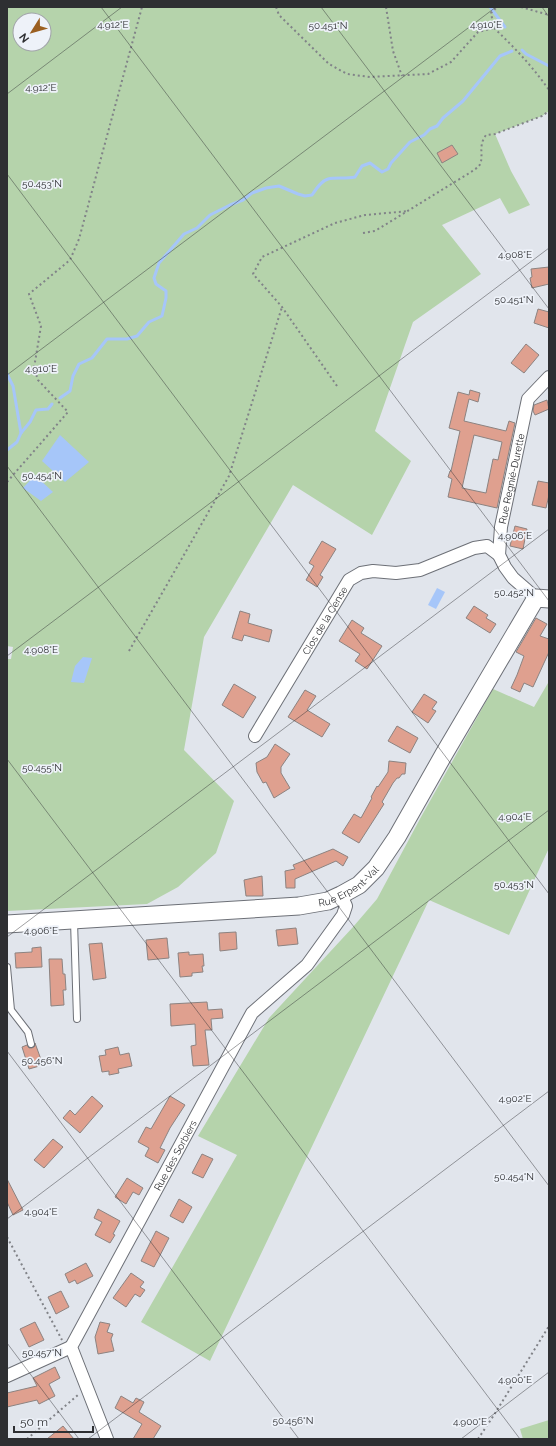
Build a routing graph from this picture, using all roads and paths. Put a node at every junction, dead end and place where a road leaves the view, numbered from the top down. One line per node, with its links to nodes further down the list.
1 (142, 7): 16 (path)
2 (276, 7): 8 (path)
3 (386, 7): 8 (path)
4 (497, 7): 7 (path)
5 (521, 7): 6 (path)
6 (549, 15)
7 (494, 28): 8 (path); 9 (path)
8 (402, 76)
9 (549, 90)
10 (549, 111): 11 (path)
11 (409, 211): 12 (path); 13 (path)
12 (363, 233)
13 (282, 307): 15 (path); 19 (path)
14 (549, 377): 17 (street, Rue Regnié-Durette)
15 (337, 386)
16 (7, 482)
17 (499, 554): 18 (street); 20 (street, Clos de la Cense)
18 (542, 599): 21 (street, Rue Erpent-Val)
19 (129, 651)
20 (255, 736)
21 (342, 895): 22 (street, Rue Erpent-Val); 29 (street, Rue des Sorbiers)
22 (74, 919): 23 (street, Rue Erpent-Val); 25 (lane)
23 (7, 924)
24 (7, 967): 26 (lane)
25 (77, 1019)
26 (31, 1044)
27 (7, 1238): 29 (path)
28 (549, 1326): 34 (path)
29 (71, 1347): 30 (street); 31 (street)
30 (7, 1376)
31 (87, 1387): 32 (path); 33 (street)
32 (27, 1439)
33 (107, 1439)
34 (478, 1439)

